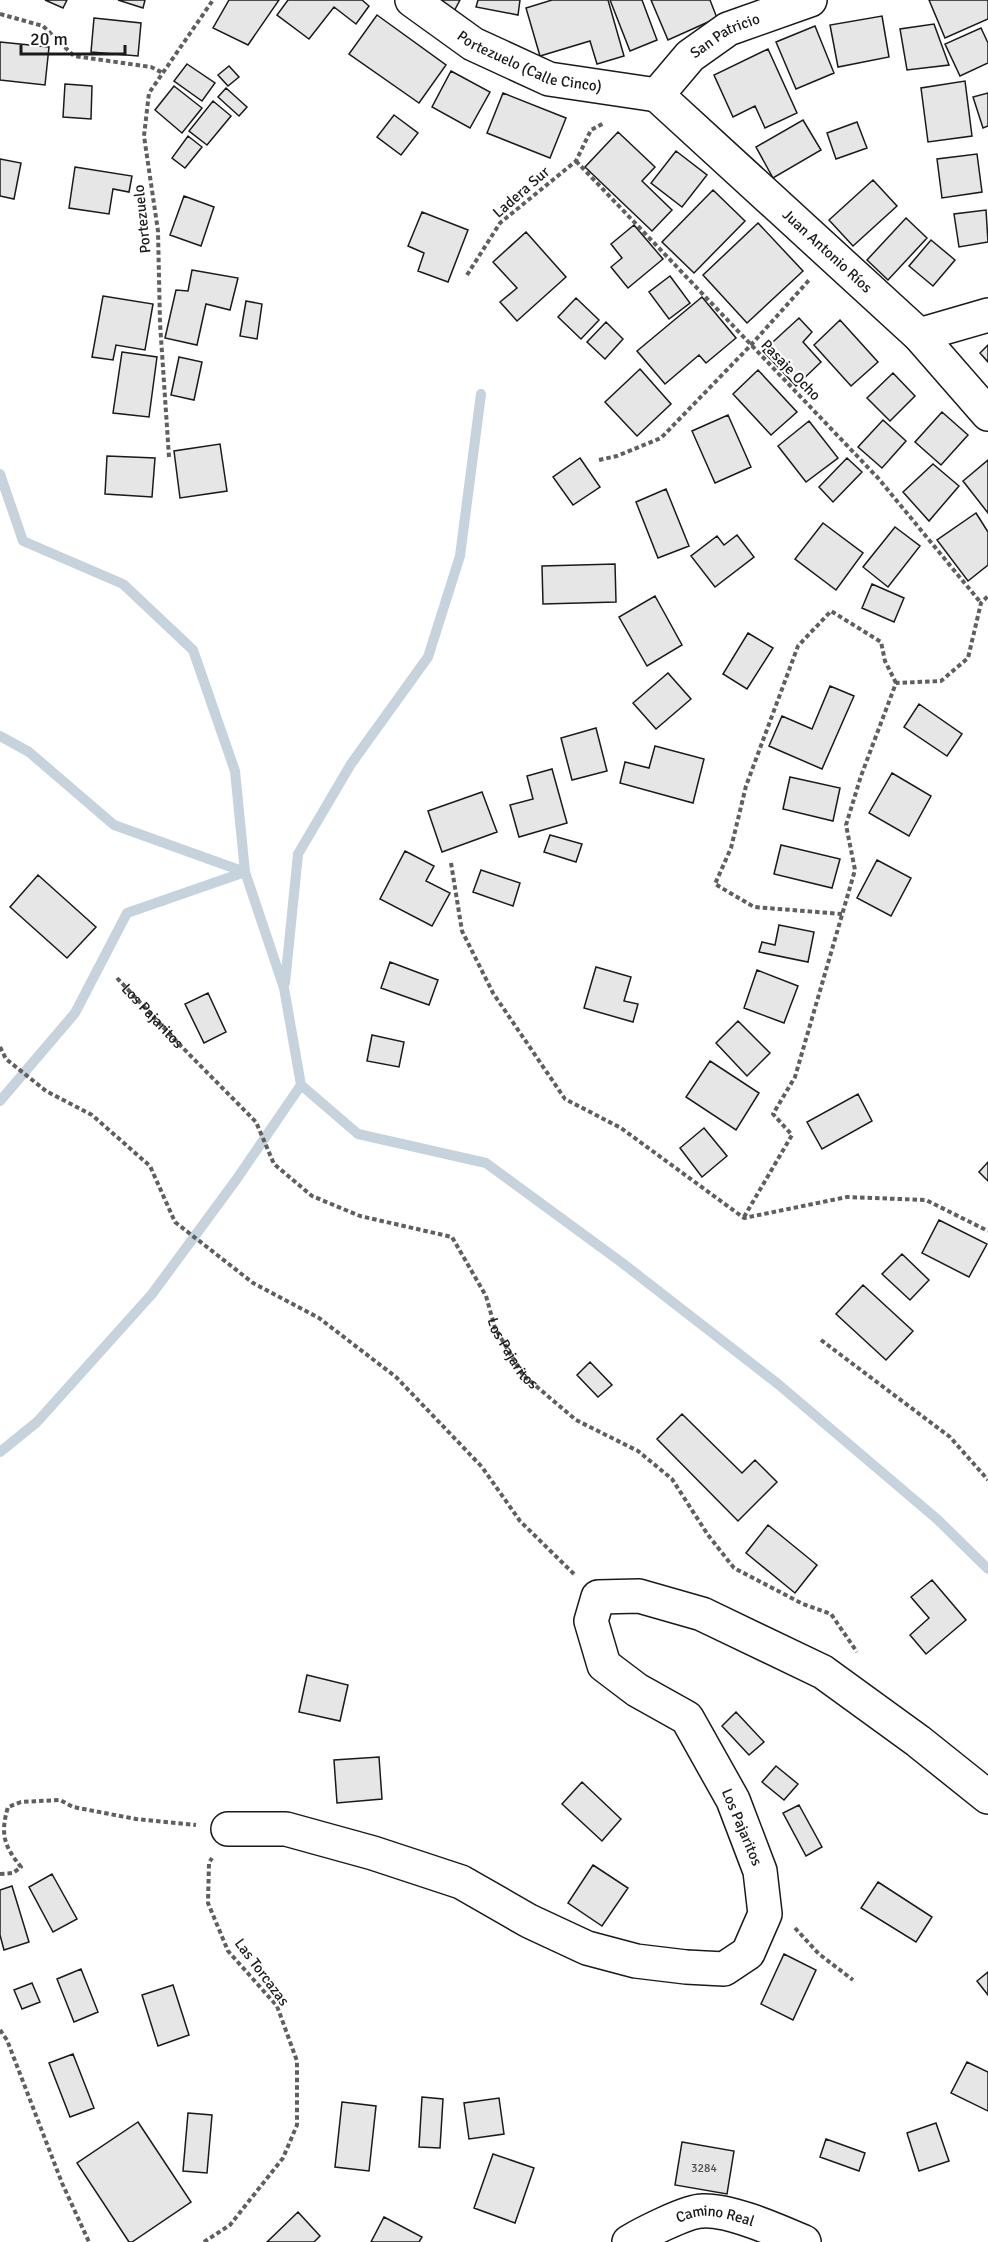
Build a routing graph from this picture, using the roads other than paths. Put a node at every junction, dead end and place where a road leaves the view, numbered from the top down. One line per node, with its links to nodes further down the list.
1 (412, 0): 3 (street, Portezuelo (Calle Cinco))
2 (810, 0): 3 (street, San Patricio)
3 (657, 95): 5 (street, Juan Antonio Ríos)
4 (988, 315): 5 (street)
5 (919, 335): 6 (street, Juan Antonio Ríos)
6 (988, 414)
7 (988, 1797): 8 (street, Los Pajaritos)
8 (228, 1829)
9 (629, 2242): 10 (street, Camino Real)
10 (804, 2242)

